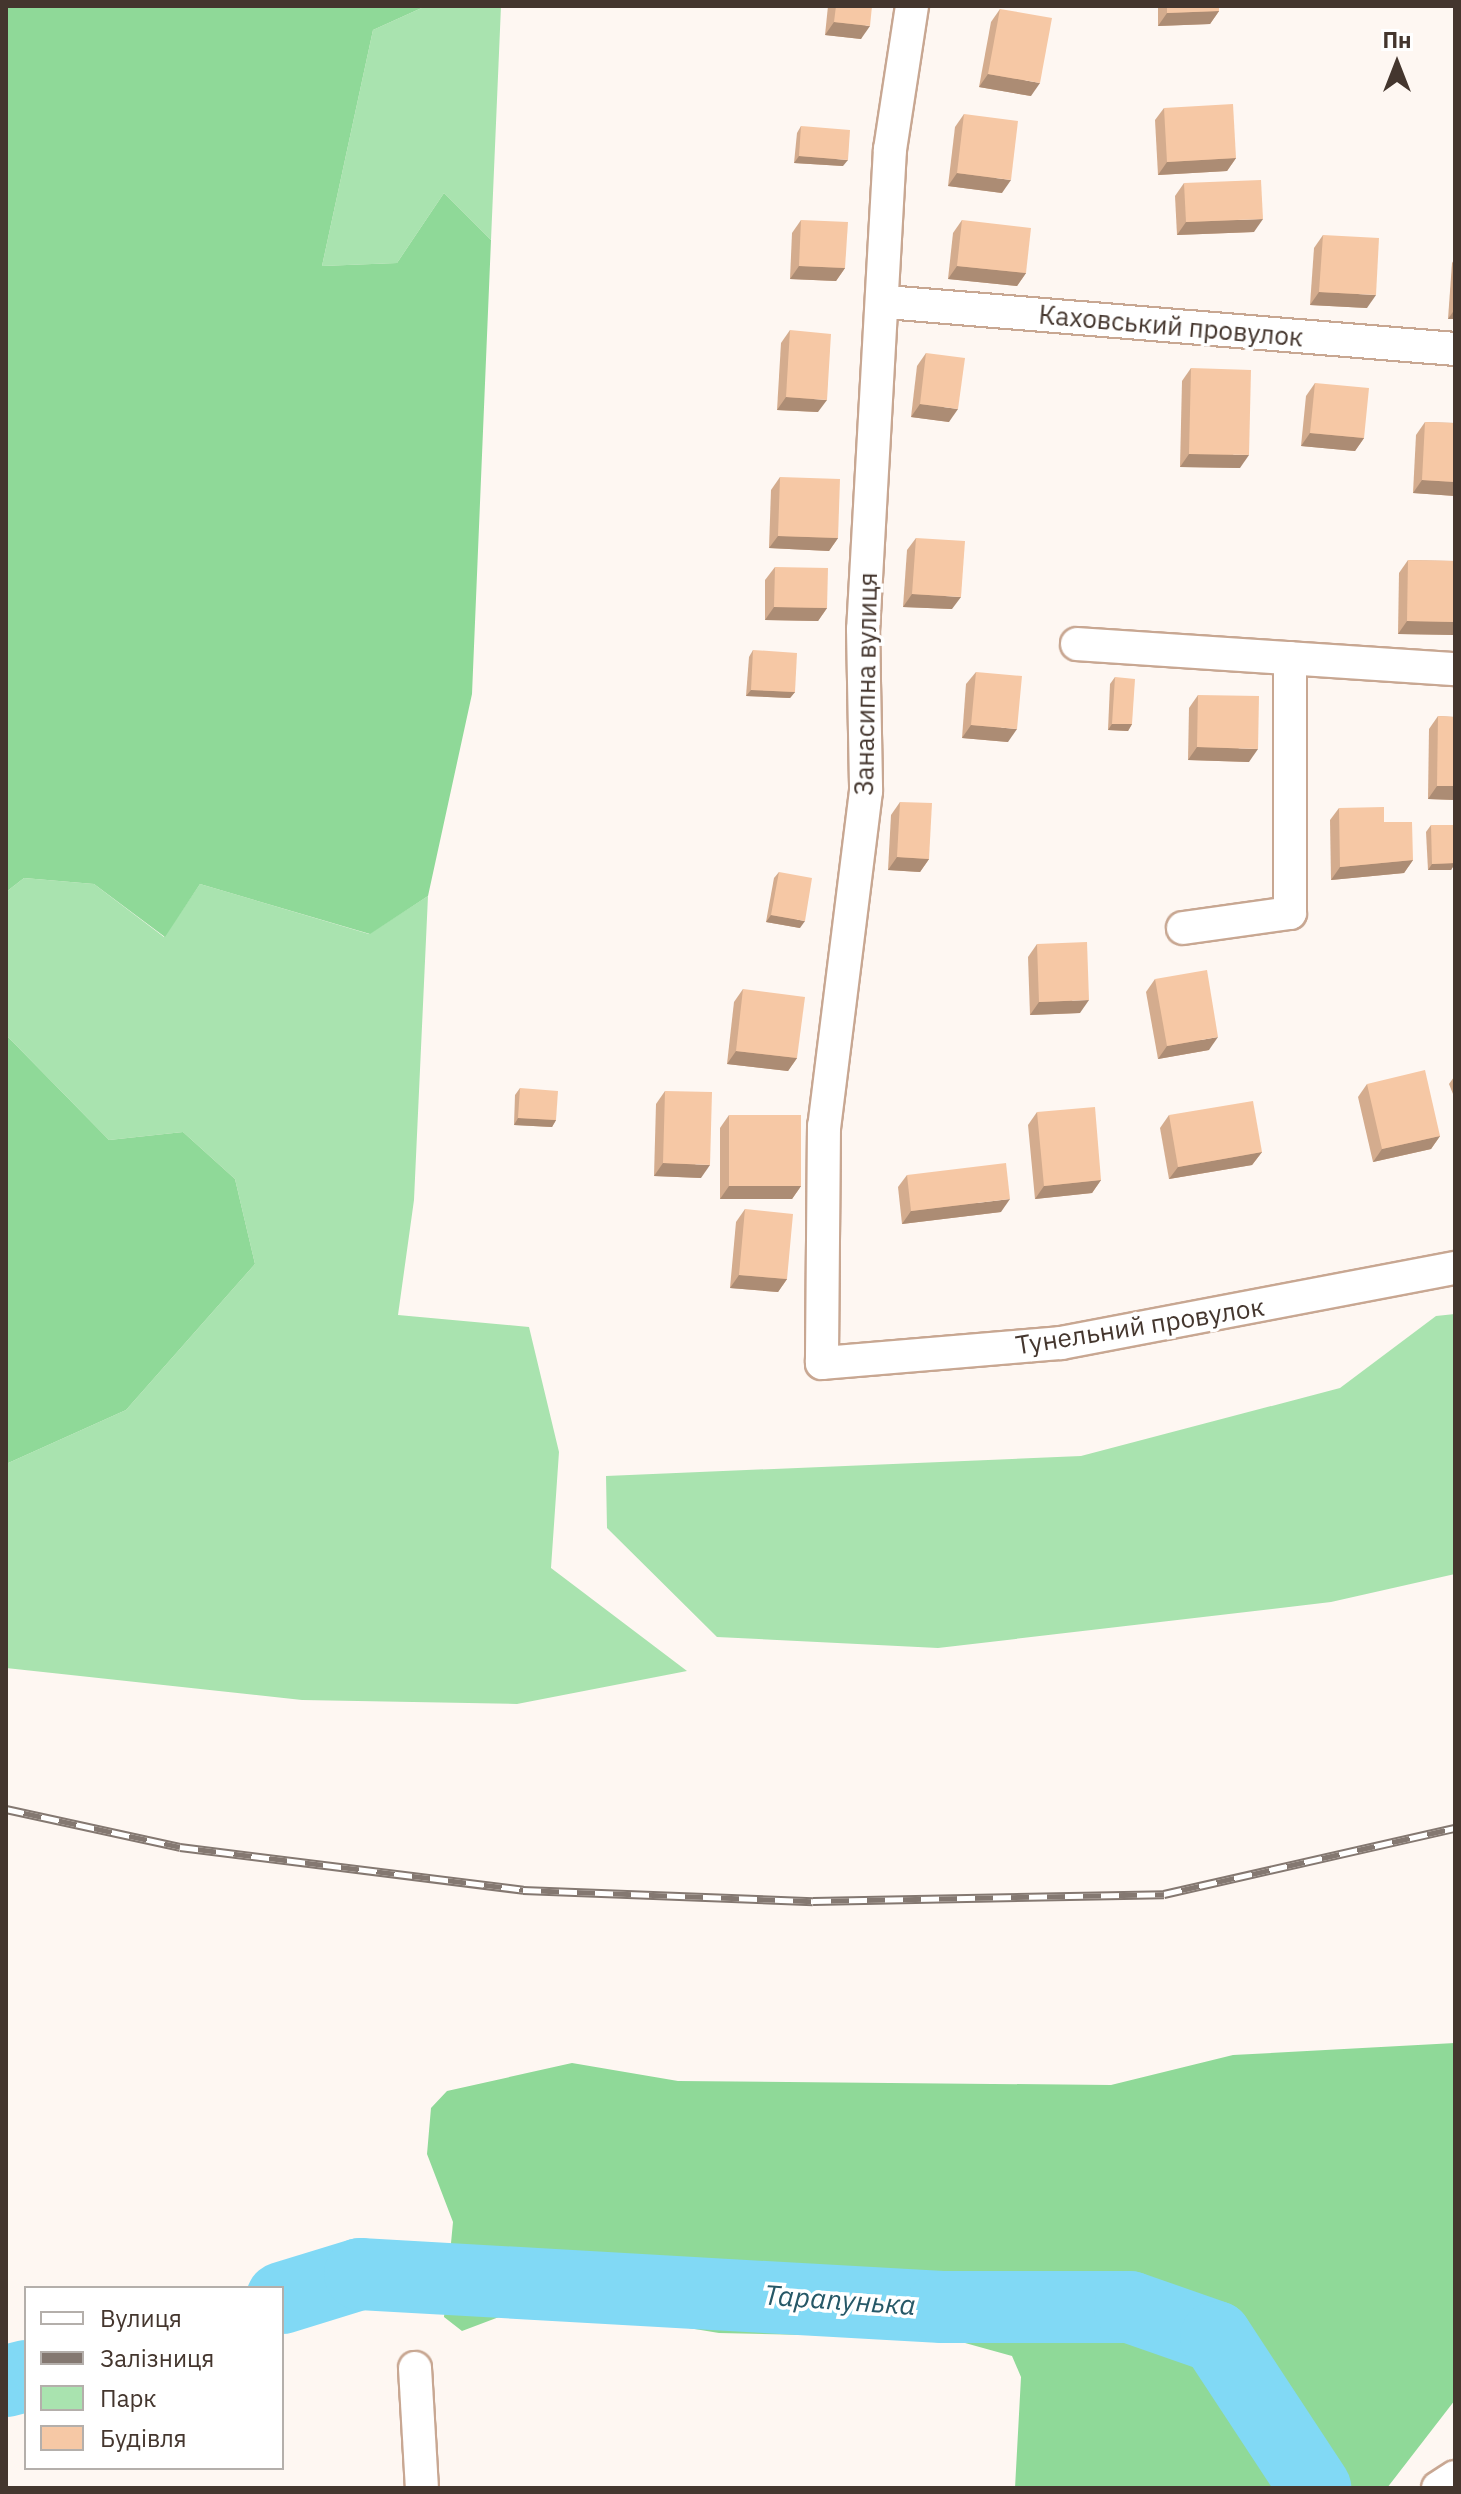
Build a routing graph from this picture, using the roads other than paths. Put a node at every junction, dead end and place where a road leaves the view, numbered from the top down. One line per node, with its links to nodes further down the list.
1 (912, 6): 2 (street, Занасипна вулиця)
2 (886, 302): 3 (street, Каховський провулок); 9 (street, Занасипна вулиця)
3 (1455, 349)
4 (1077, 644): 5 (street)
5 (1290, 658): 6 (street); 7 (street)
6 (1455, 669)
7 (1183, 928)
8 (1455, 1268): 9 (street, Тунельний провулок)
9 (822, 1363)
10 (415, 2368): 12 (street)
11 (1455, 2477): 13 (street)
12 (422, 2488)
13 (1438, 2488)

